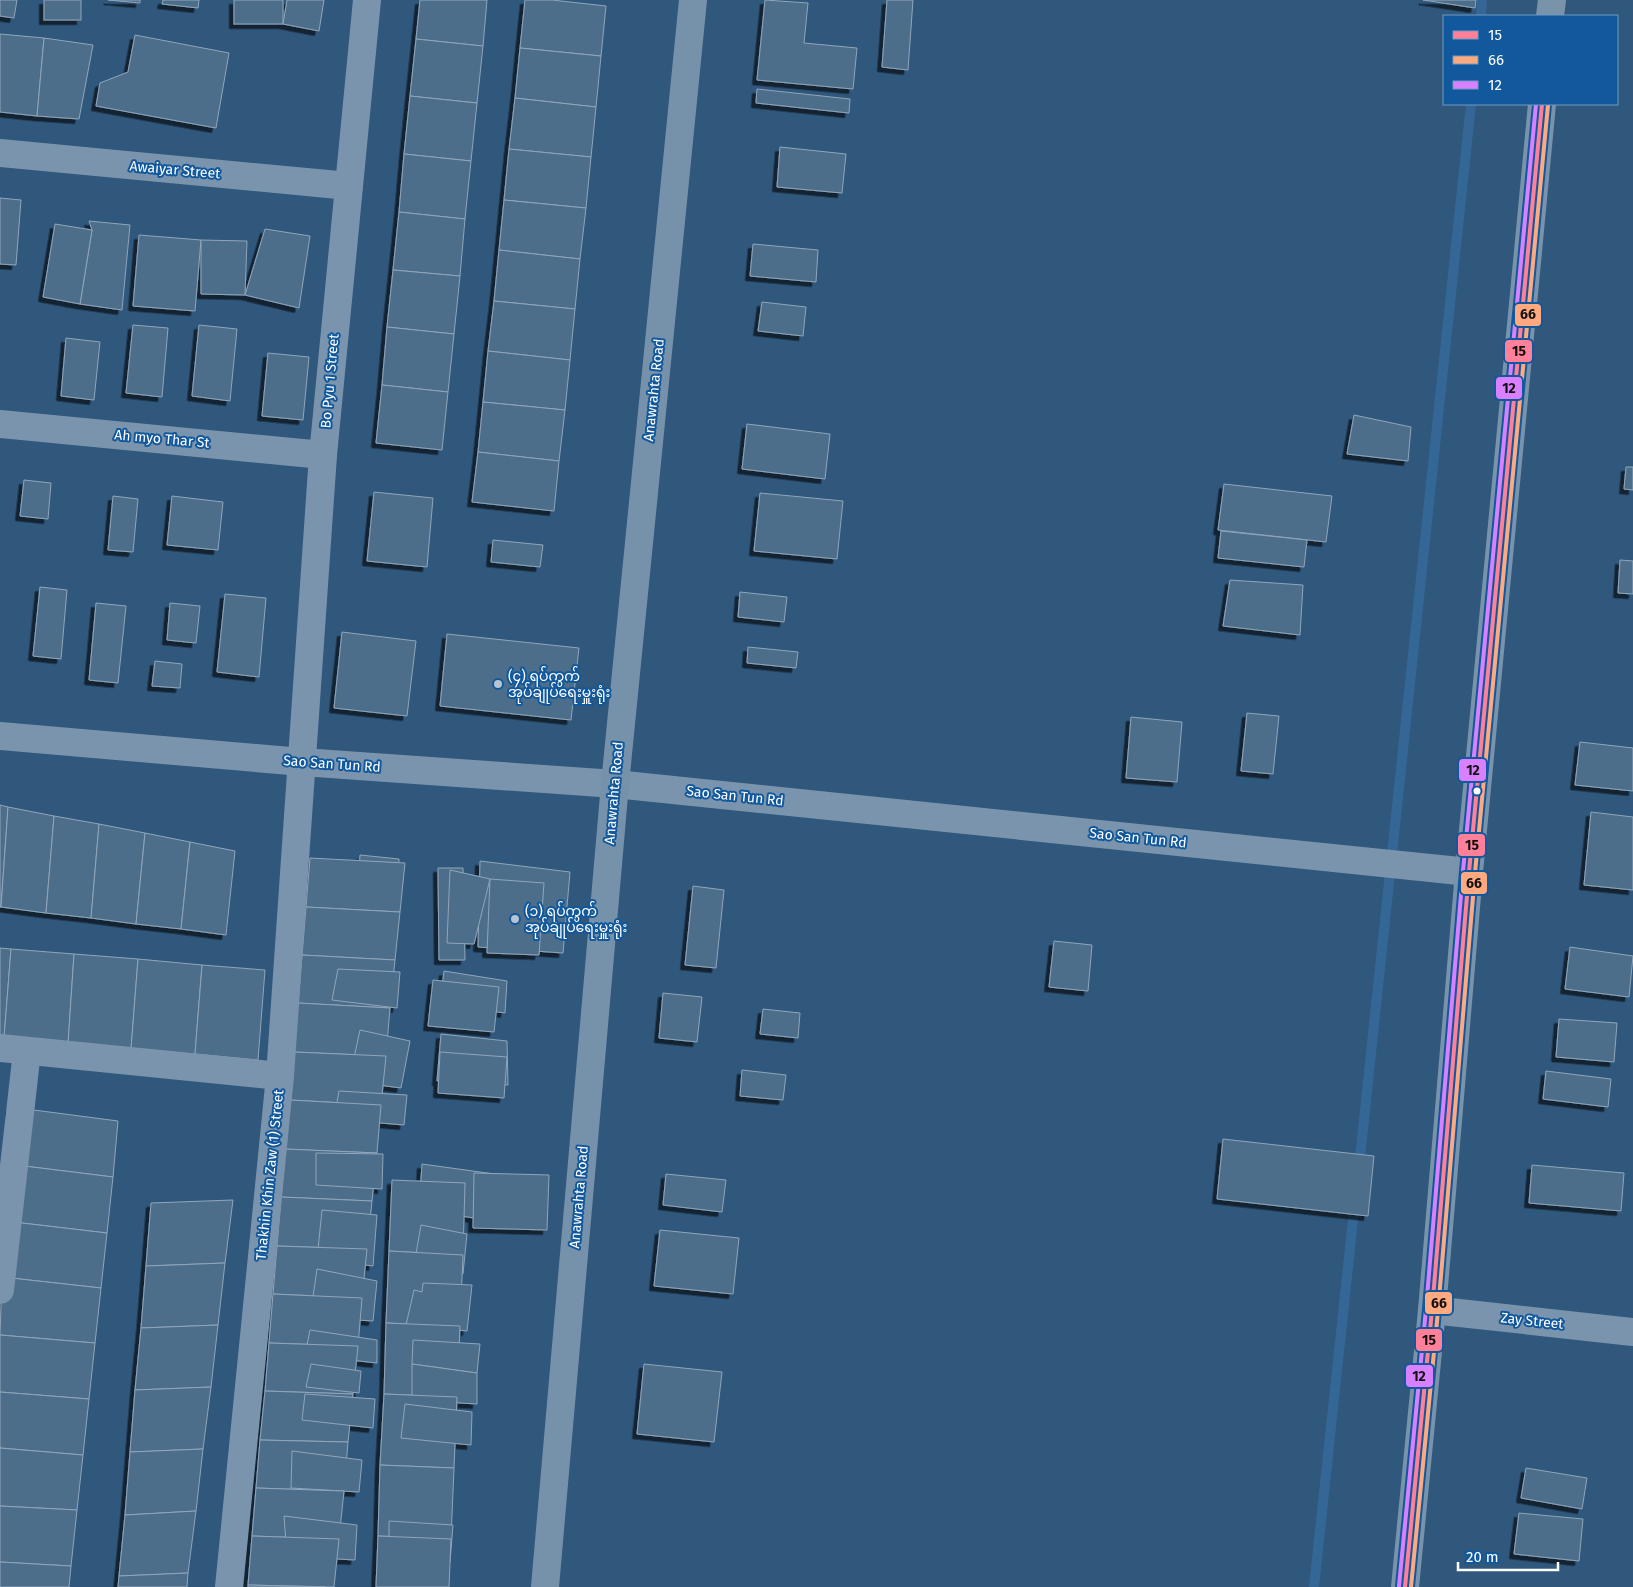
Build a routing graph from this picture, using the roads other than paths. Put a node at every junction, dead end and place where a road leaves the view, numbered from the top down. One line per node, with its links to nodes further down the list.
1 (367, 0): 7 (street, Bo Pyu 1 Street)
2 (693, 0): 12 (main road, Anawrahta Road)
3 (1552, 0): 4 (main road)
4 (1550, 15)
5 (1542, 105): 13 (main road)
6 (0, 153): 7 (street, Awaiyar Street)
7 (349, 186): 9 (street, Bo Pyu 1 Street)
8 (0, 424): 9 (street, Ah myo Thar St)
9 (323, 455): 11 (street, Bo Pyu 1 Street)
10 (0, 736): 11 (street, Sao San Tun Rd)
11 (302, 762): 12 (street, Sao San Tun Rd); 16 (street, Thakhin Khin Zaw (1) Street)
12 (615, 784): 13 (street, Sao San Tun Rd); 21 (main road, Anawrahta Road)
13 (1469, 872): 18 (main road)
14 (0, 1048): 15 (street)
15 (27, 1051): 16 (street); 17 (street)
16 (280, 1076): 20 (street, Thakhin Khin Zaw (1) Street)
17 (0, 1290)
18 (1432, 1310): 19 (street, Zay Street); 22 (main road)
19 (1633, 1332)
20 (229, 1587)
21 (545, 1587)
22 (1405, 1587)

